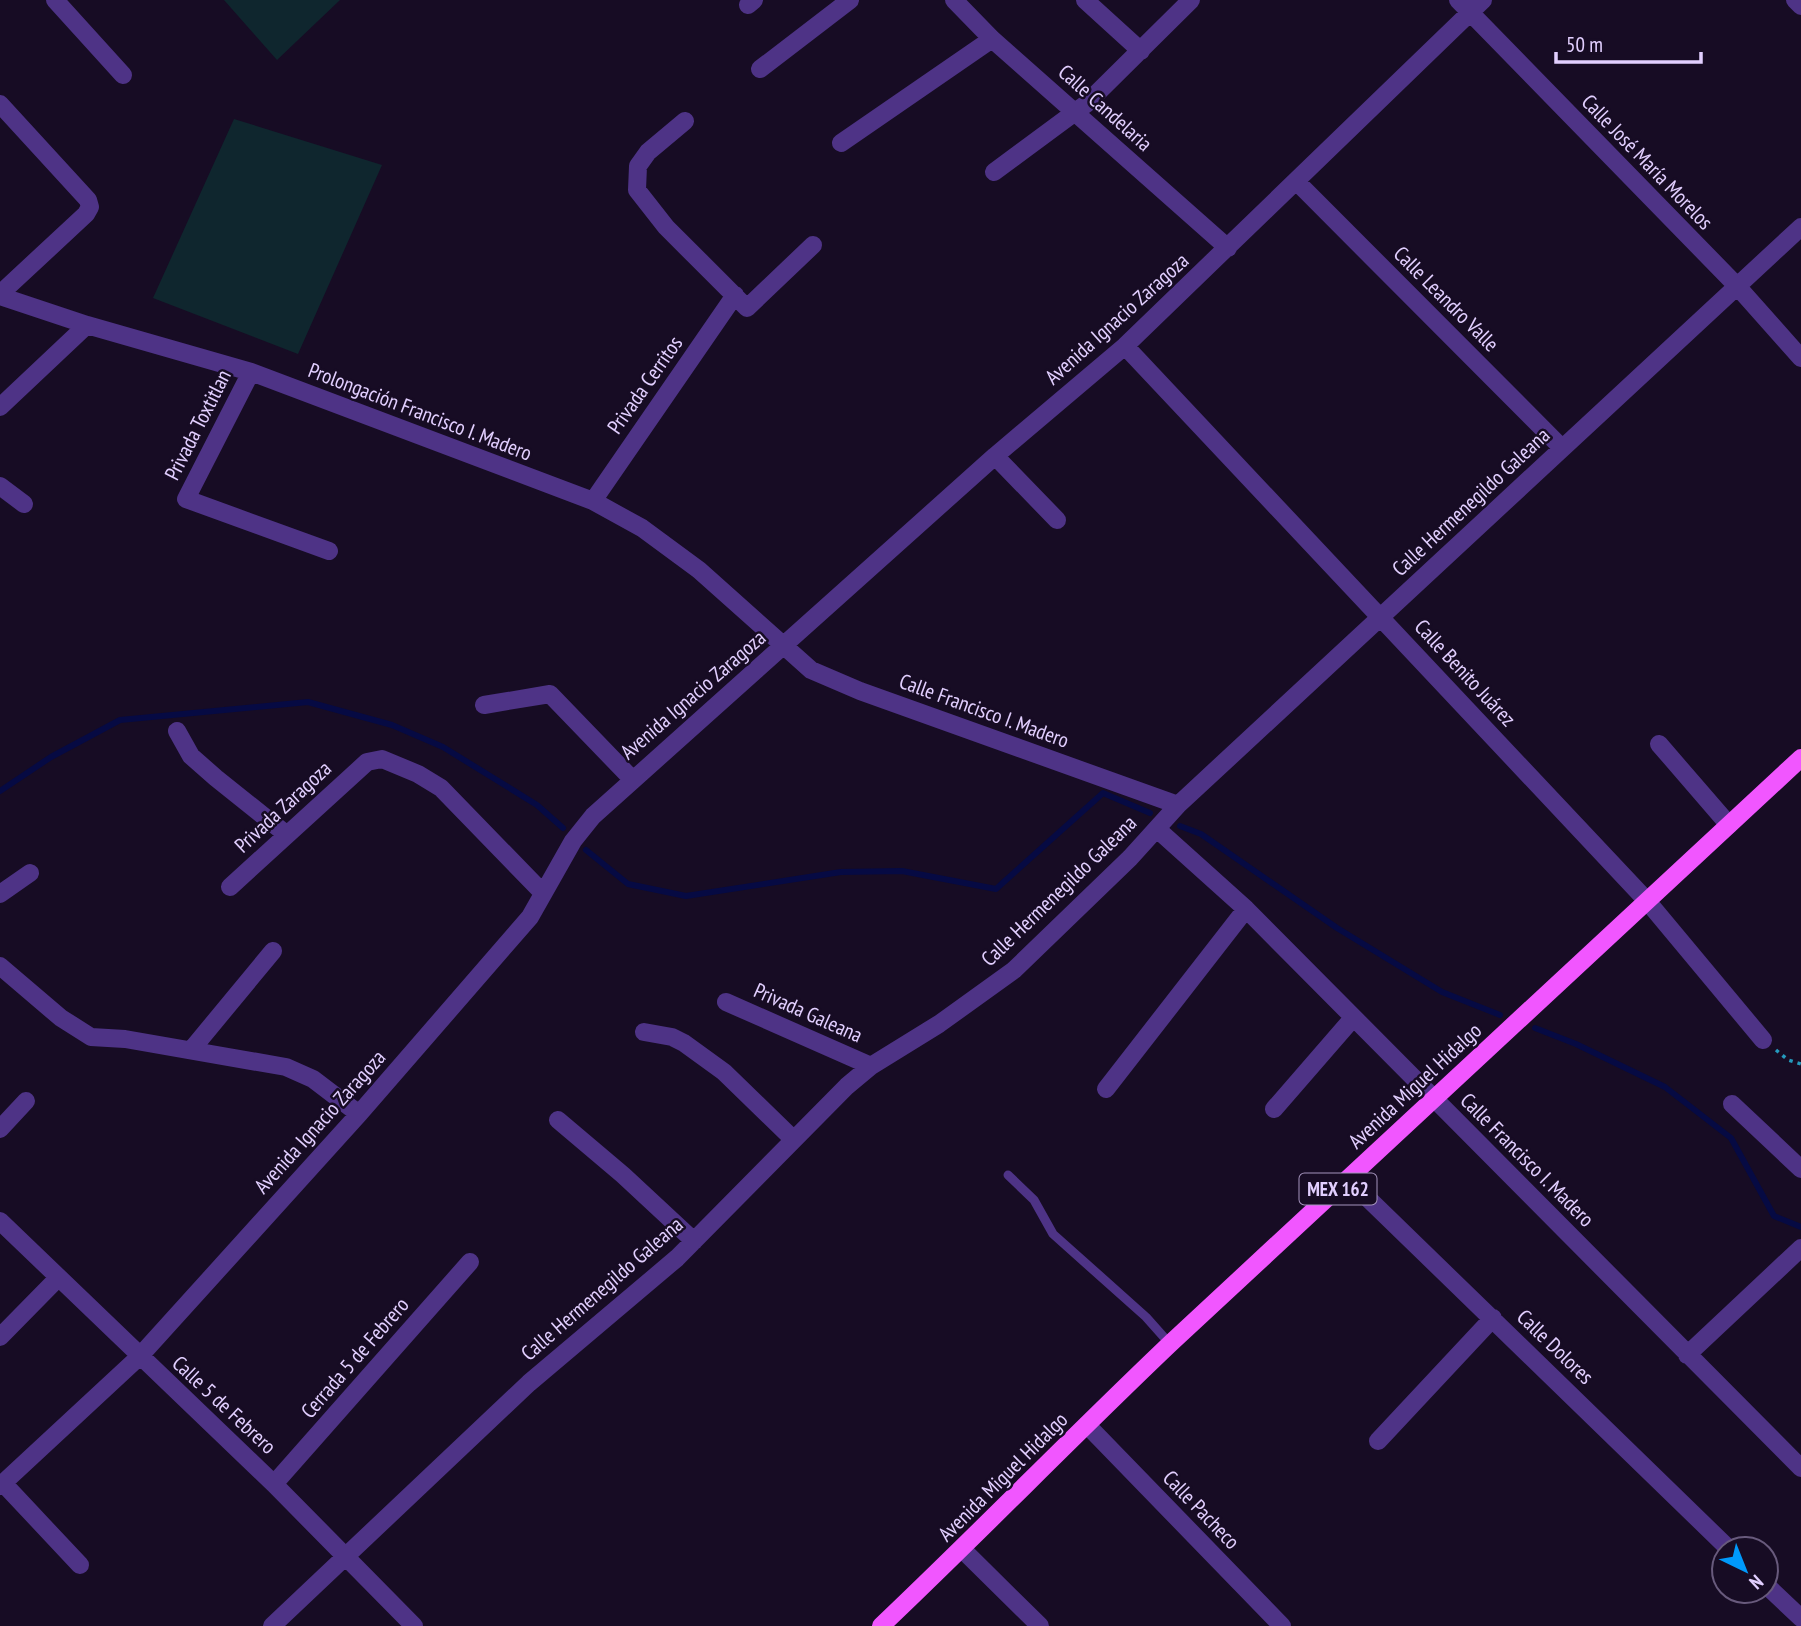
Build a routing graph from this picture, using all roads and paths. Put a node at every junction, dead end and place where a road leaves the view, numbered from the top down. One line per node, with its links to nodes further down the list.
1 (55, 0): 12 (street)
2 (850, 0): 11 (street)
3 (954, 0): 9 (street, Calle Candelaria)
4 (1085, 0): 10 (street)
5 (1191, 0): 10 (street)
6 (1795, 0): 8 (street)
7 (1470, 4): 18 (street, Avenida Ignacio Zaragoza); 22 (street, Calle José María Morelos)
8 (1801, 6)
9 (992, 38): 14 (street, Calle Candelaria); 16 (street)
10 (1141, 51): 14 (street)
11 (760, 69)
12 (123, 75)
13 (0, 104): 23 (street)
14 (1075, 113): 17 (street); 21 (street, Calle Candelaria)
15 (685, 121): 24 (street)
16 (841, 143)
17 (994, 172)
18 (1297, 182): 21 (street, Avenida Ignacio Zaragoza); 30 (street, Calle Leandro Valle)
19 (1801, 227): 22 (street, Calle Hermenegildo Galeana)
20 (813, 245): 24 (street)
21 (1228, 248): 26 (street, Avenida Ignacio Zaragoza)
22 (1737, 286): 27 (street, Calle José María Morelos); 30 (street, Calle Hermenegildo Galeana)
23 (0, 295): 25 (street, Prolongación Francisco I. Madero)
24 (735, 295): 33 (street, Privada Cerritos)
25 (87, 325): 28 (street, Prolongación Francisco I. Madero); 29 (street)
26 (1125, 346): 31 (street, Avenida Ignacio Zaragoza); 37 (street, Calle Benito Juárez)
27 (1801, 358)
28 (251, 372): 33 (street, Prolongación Francisco I. Madero); 36 (street, Privada Toxtitlan)
29 (0, 407)
30 (1562, 448): 37 (street, Calle Hermenegildo Galeana)
31 (995, 456): 35 (street); 38 (street, Avenida Ignacio Zaragoza)
32 (0, 486): 34 (street)
33 (593, 500): 38 (street, Prolongación Francisco I. Madero)
34 (24, 504)
35 (1057, 520)
36 (329, 551)
37 (1381, 616): 44 (street, Calle Hermenegildo Galeana); 52 (street, Calle Benito Juárez)
38 (783, 646): 43 (street, Avenida Ignacio Zaragoza); 44 (street, Calle Francisco I. Madero)
39 (484, 705): 43 (street)
40 (177, 731): 47 (street)
41 (1659, 744): 45 (street)
42 (1801, 758): 45 (main road, Avenida Miguel Hidalgo / MEX 162)
43 (632, 779): 50 (street, Avenida Ignacio Zaragoza)
44 (1178, 804): 46 (street, Calle Hermenegildo Galeana)
45 (1729, 825): 52 (main road, Avenida Miguel Hidalgo / MEX 162)
46 (1157, 829): 53 (street, Calle Francisco I. Madero); 62 (street, Calle Hermenegildo Galeana)
47 (286, 834): 49 (street, Privada Zaragoza); 50 (street, Privada Zaragoza)
48 (30, 873): 51 (street)
49 (230, 887)
50 (542, 892): 68 (street, Avenida Ignacio Zaragoza)
51 (0, 894)
52 (1648, 902): 59 (street, Calle Benito Juárez); 64 (main road, Avenida Miguel Hidalgo / MEX 162)
53 (1246, 909): 57 (street, Calle Francisco I. Madero); 63 (street)
54 (273, 951): 60 (street)
55 (0, 966): 60 (street)
56 (726, 1002): 62 (street, Privada Galeana)
57 (1353, 1018): 64 (street, Calle Francisco I. Madero); 67 (street)
58 (643, 1032): 71 (street)
59 (1763, 1040): 61 (path)
60 (192, 1049): 68 (street)
61 (1801, 1064)
62 (871, 1066): 71 (street, Calle Hermenegildo Galeana)
63 (1106, 1089)
64 (1434, 1098): 74 (main road, Avenida Miguel Hidalgo / MEX 162); 83 (street, Calle Francisco I. Madero)
65 (26, 1101): 70 (street)
66 (1732, 1104): 72 (street)
67 (1274, 1108)
68 (359, 1114): 84 (street, Avenida Ignacio Zaragoza)
69 (558, 1120): 76 (street)
70 (0, 1129)
71 (793, 1139): 76 (street, Calle Hermenegildo Galeana)
72 (1801, 1168)
73 (1008, 1175): 82 (lane)
74 (1348, 1179): 80 (street, Calle Dolores); 82 (main road, Avenida Miguel Hidalgo / MEX 162)
75 (0, 1221): 79 (street, Calle 5 de Febrero)
76 (694, 1241): 92 (street, Calle Hermenegildo Galeana)
77 (1801, 1248): 83 (street)
78 (470, 1262): 89 (street, Cerrada 5 de Febrero)
79 (58, 1278): 81 (street); 84 (street, Calle 5 de Febrero)
80 (1493, 1318): 86 (street); 90 (street, Calle Dolores)
81 (0, 1337)
82 (1170, 1344): 85 (main road, Avenida Miguel Hidalgo / MEX 162)
83 (1687, 1355): 87 (street, Calle Francisco I. Madero)
84 (139, 1357): 88 (street, Avenida Ignacio Zaragoza); 89 (street, Calle 5 de Febrero)
85 (1087, 1425): 91 (main road, Avenida Miguel Hidalgo / MEX 162); 100 (street, Calle Pacheco)
86 (1378, 1441)
87 (1801, 1468)
88 (1, 1484): 93 (street)
89 (274, 1484): 92 (street, Calle 5 de Febrero)
90 (1715, 1535)
91 (962, 1549): 98 (main road, Avenida Miguel Hidalgo / MEX 162); 99 (street)
92 (345, 1557): 96 (street, Calle Hermenegildo Galeana); 97 (street, Calle 5 de Febrero)
93 (80, 1565)
94 (1780, 1598): 95 (street)
95 (1801, 1618)
96 (272, 1626)
97 (414, 1626)
98 (881, 1626)
99 (1041, 1626)
100 (1282, 1626)

